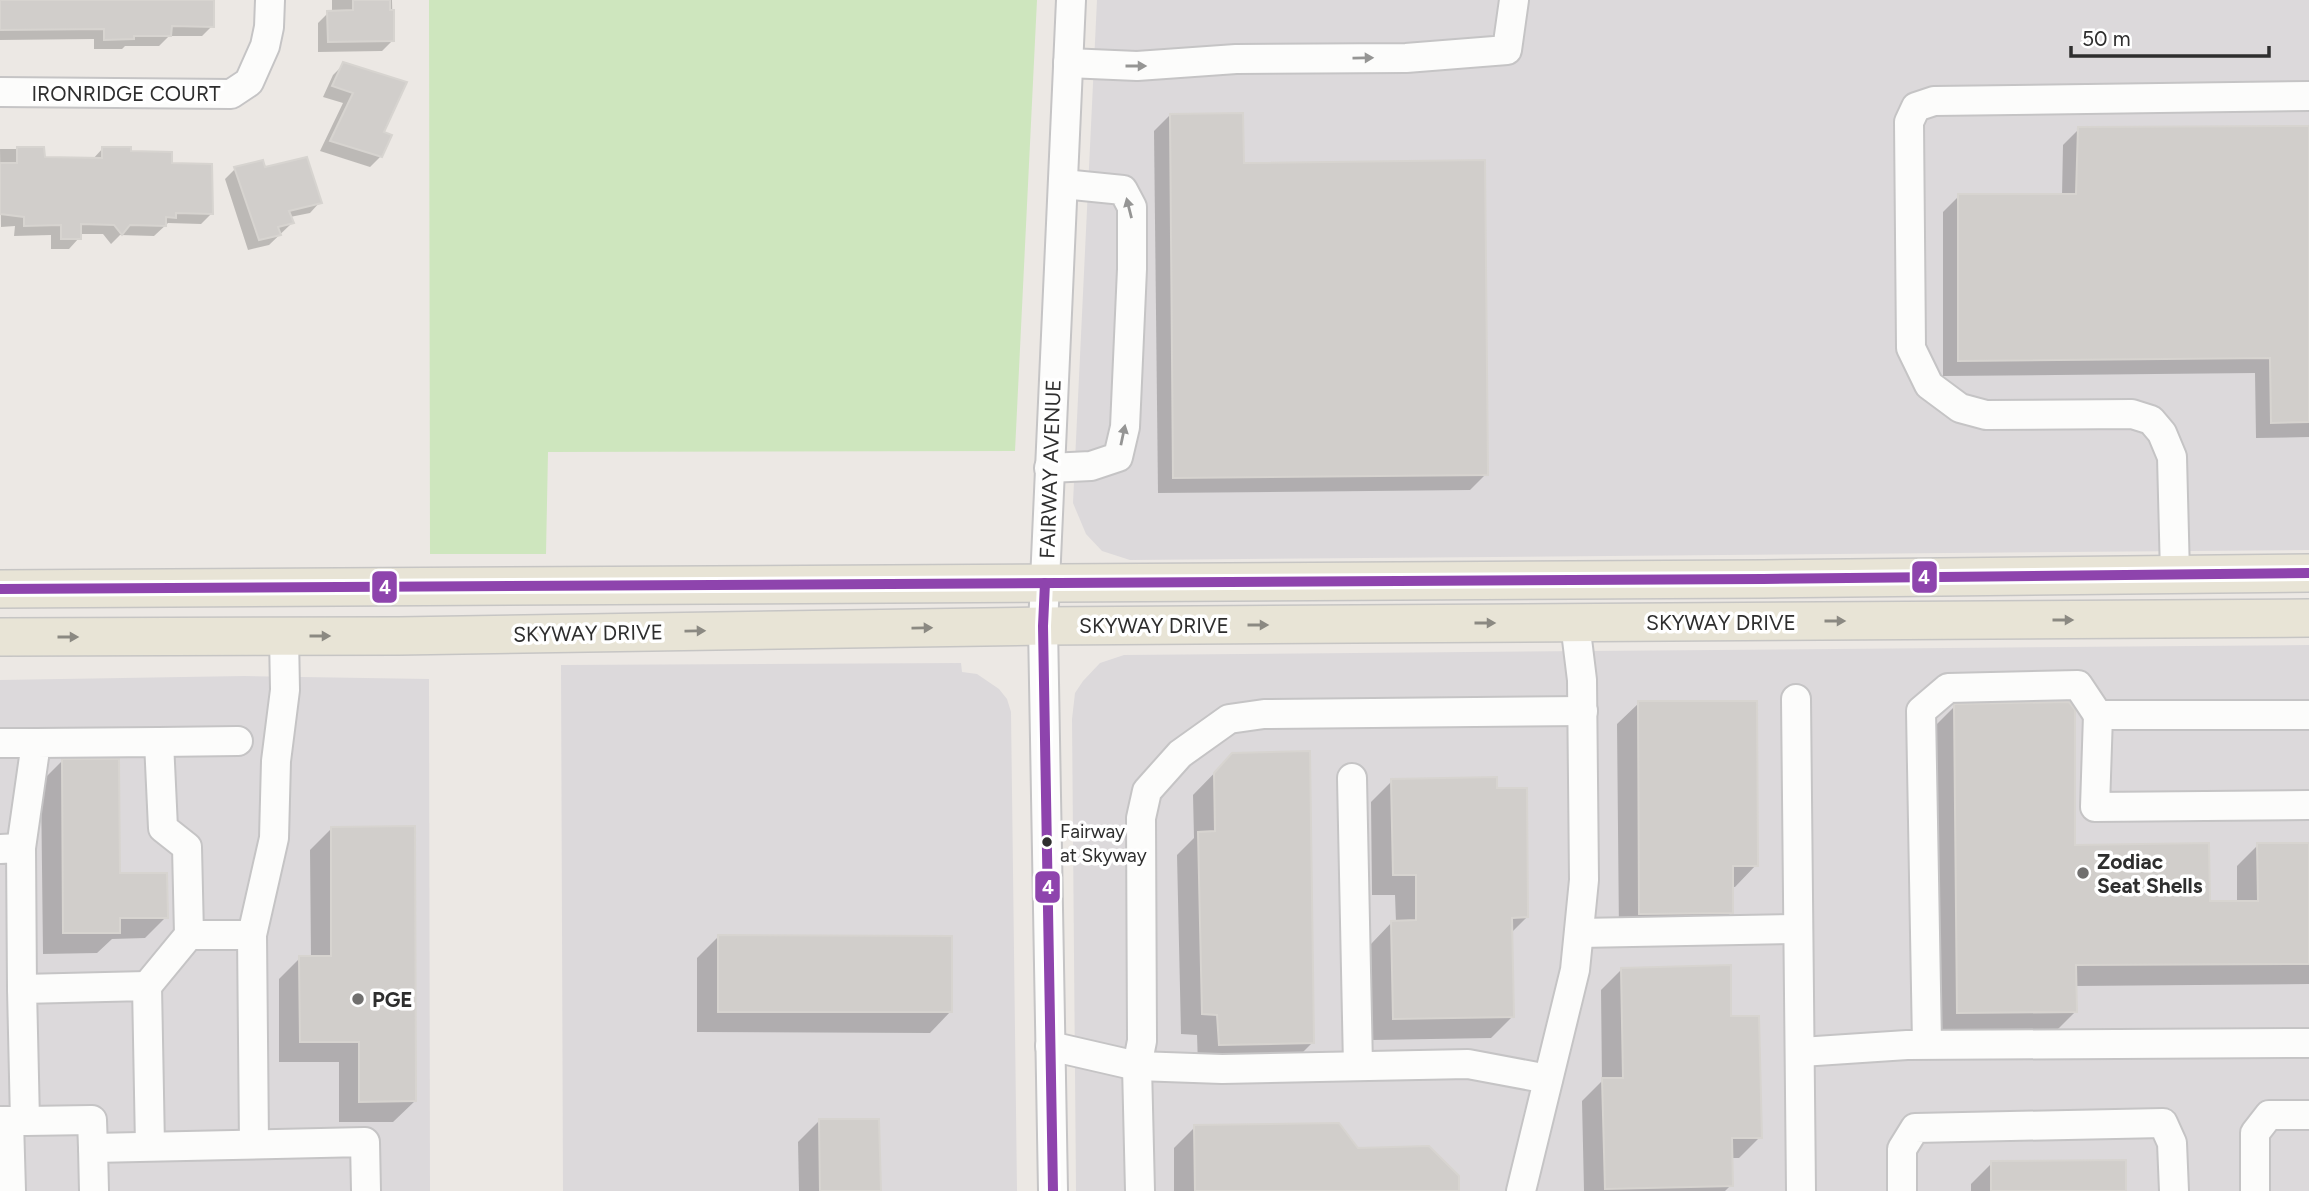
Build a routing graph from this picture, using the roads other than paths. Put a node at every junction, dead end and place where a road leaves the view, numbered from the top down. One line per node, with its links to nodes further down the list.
1 (270, 0): 5 (street, IRONRIDGE COURT)
2 (1071, 0): 4 (street, FAIRWAY AVENUE)
3 (1514, 0): 4 (street, one-way to 3)
4 (1068, 63): 7 (street, FAIRWAY AVENUE)
5 (0, 92)
6 (2309, 96): 10 (street)
7 (1063, 184): 8 (street, FAIRWAY AVENUE); 8 (street, one-way to 7)
8 (1049, 467): 11 (street, FAIRWAY AVENUE)
9 (2309, 573): 10 (main road, SKYWAY DRIVE)
10 (2175, 575): 11 (main road, SKYWAY DRIVE)
11 (1045, 583): 12 (main road, SKYWAY DRIVE); 15 (street, FAIRWAY AVENUE)
12 (0, 590)
13 (2309, 618): 14 (main road, SKYWAY DRIVE, one-way to 13)
14 (1575, 623): 15 (main road, SKYWAY DRIVE, one-way to 14); 19 (street)
15 (1043, 626): 16 (main road, SKYWAY DRIVE, one-way to 15); 37 (street, FAIRWAY AVENUE)
16 (284, 636): 17 (main road, SKYWAY DRIVE, one-way to 16); 32 (street)
17 (0, 637)
18 (1796, 699): 29 (street)
19 (1583, 711): 30 (street); 39 (street)
20 (2098, 715): 21 (street); 27 (street); 36 (street)
21 (2309, 715)
22 (238, 741): 23 (street)
23 (159, 742): 25 (street); 31 (street)
24 (0, 743): 25 (street)
25 (36, 743): 28 (street)
26 (1352, 778): 40 (street)
27 (2309, 805)
28 (10, 848): 34 (street)
29 (1797, 929): 30 (street); 38 (street)
30 (1578, 933): 41 (street)
31 (189, 935): 32 (street); 33 (street)
32 (252, 935): 44 (street)
33 (147, 986): 34 (street); 45 (street)
34 (22, 989): 43 (street)
35 (2309, 1043): 36 (street)
36 (1927, 1045): 38 (street)
37 (1050, 1046): 39 (street); 50 (street, FAIRWAY AVENUE)
38 (1801, 1052): 53 (street)
39 (1137, 1066): 40 (street); 51 (street)
40 (1358, 1066): 41 (street)
41 (1549, 1079): 52 (street)
42 (2309, 1115): 56 (street)
43 (11, 1121): 46 (street); 47 (street)
44 (254, 1144): 45 (street); 49 (street)
45 (150, 1146): 46 (street)
46 (93, 1148): 48 (street)
47 (11, 1191)
48 (94, 1191)
49 (366, 1191)
50 (1053, 1191)
51 (1140, 1191)
52 (1521, 1191)
53 (1801, 1191)
54 (1902, 1191): 55 (street)
55 (2174, 1191)
56 (2255, 1191)

